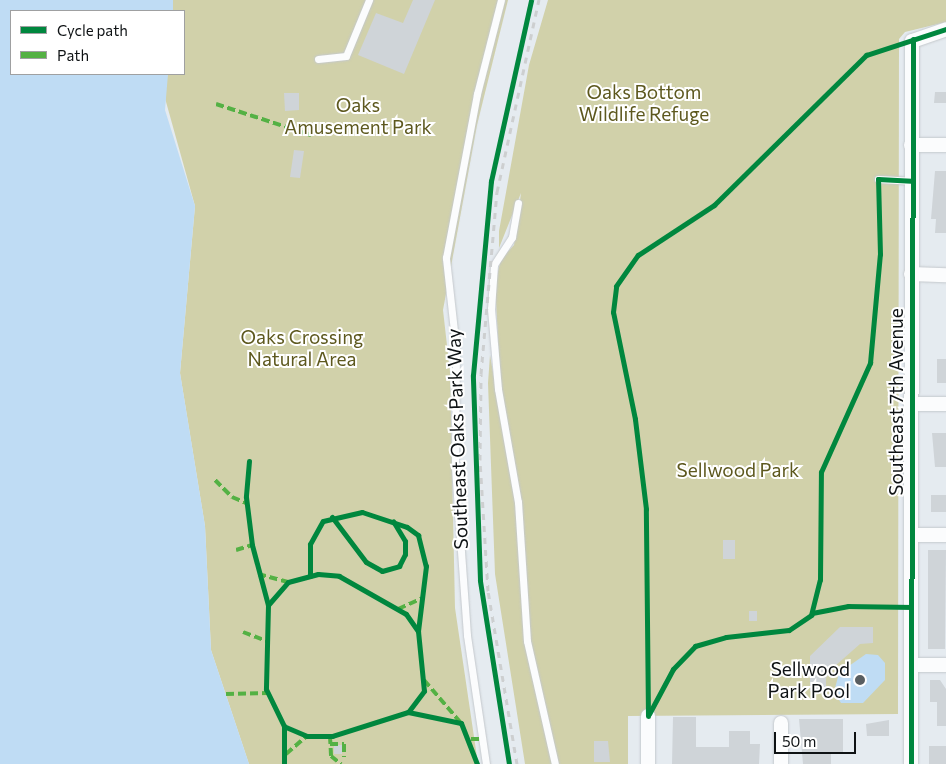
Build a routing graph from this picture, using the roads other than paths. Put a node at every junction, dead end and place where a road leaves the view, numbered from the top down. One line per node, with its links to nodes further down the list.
1 (369, 0): 4 (lane)
2 (501, 0): 20 (lane, Southeast Oaks Park Way)
3 (946, 29): 5 (street, Southeast 7th Avenue)
4 (318, 59)
5 (911, 145): 6 (street); 8 (street, Southeast 7th Avenue)
6 (946, 145)
7 (878, 179): 8 (lane)
8 (911, 180): 10 (street, Southeast 7th Avenue)
9 (518, 203): 21 (lane)
10 (911, 274): 11 (street); 12 (street, Southeast 7th Avenue)
11 (946, 274)
12 (911, 404): 13 (street); 14 (street, Southeast 7th Avenue)
13 (946, 404)
14 (911, 535): 15 (street); 16 (street, Southeast 7th Avenue)
15 (946, 535)
16 (911, 665): 17 (street); 24 (street, Southeast 7th Avenue)
17 (946, 665)
18 (648, 716): 22 (street)
19 (781, 723): 23 (street)
20 (486, 764)
21 (555, 764)
22 (648, 764)
23 (781, 764)
24 (911, 764)

